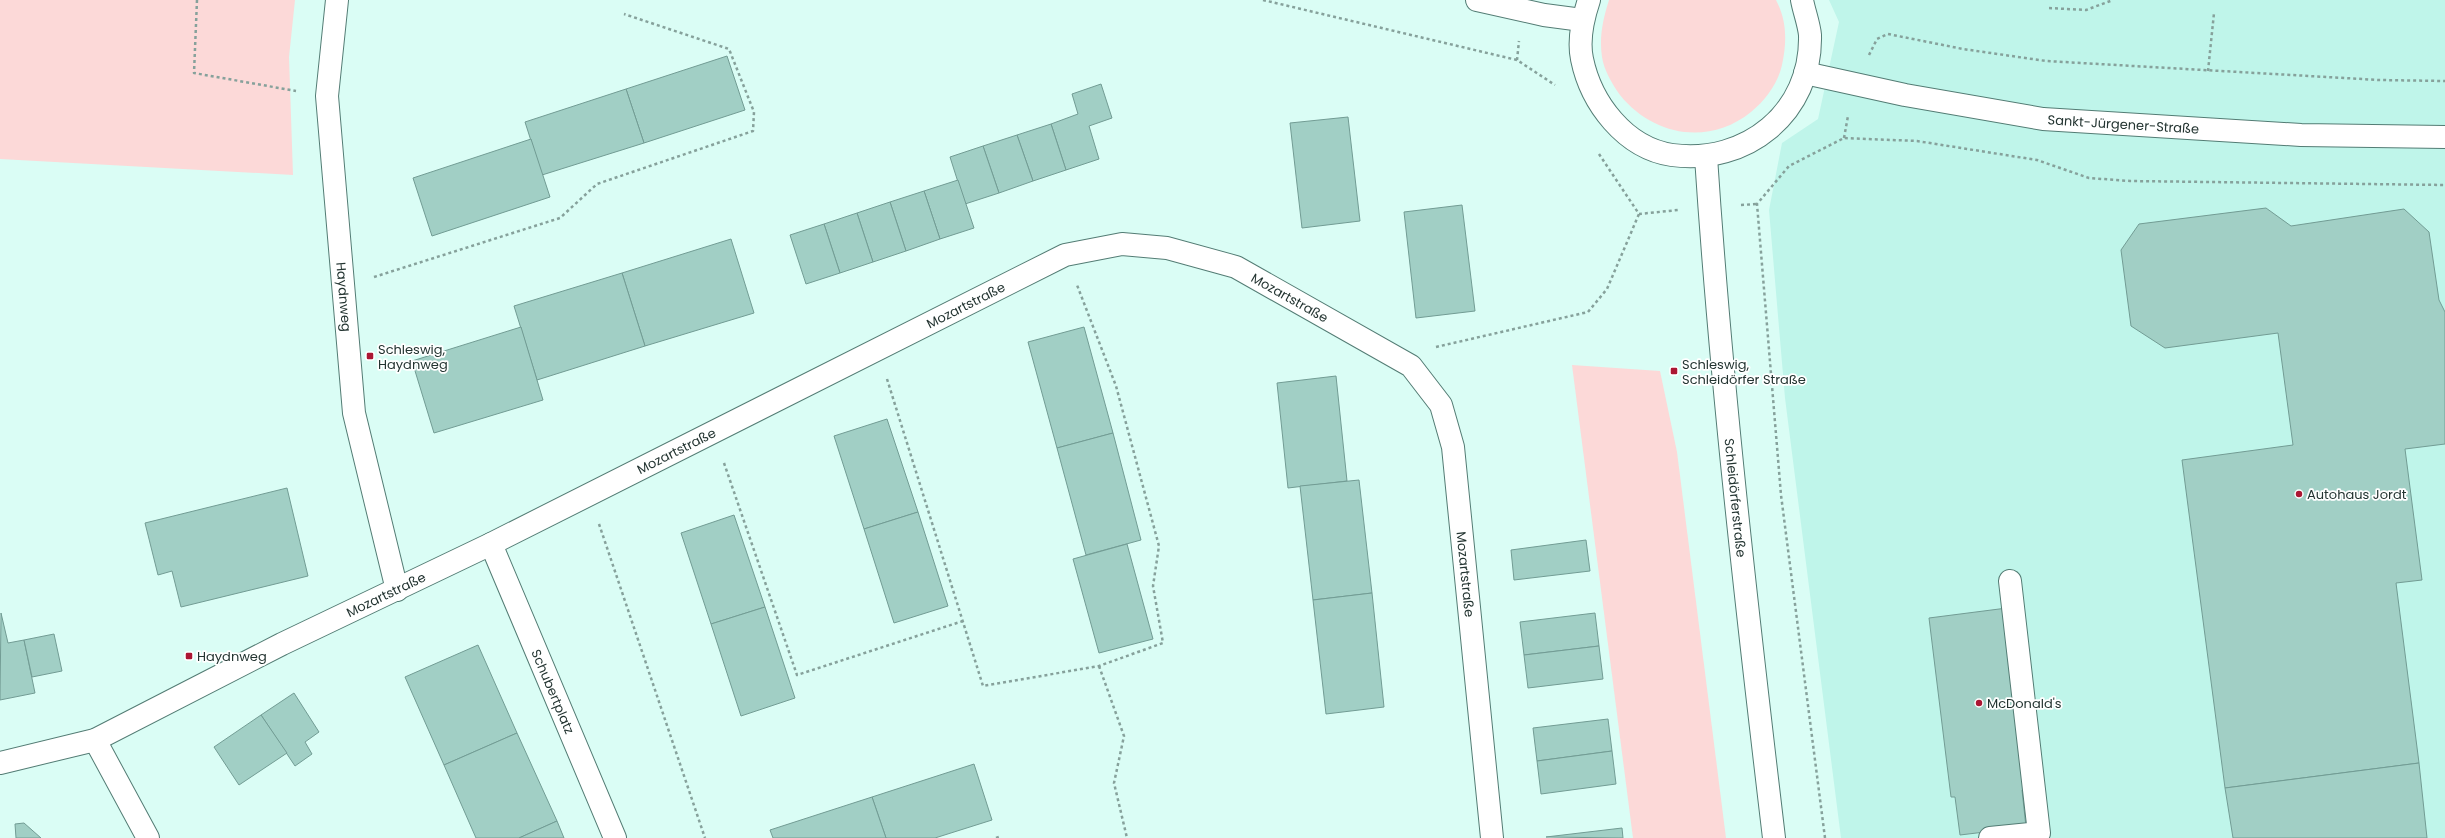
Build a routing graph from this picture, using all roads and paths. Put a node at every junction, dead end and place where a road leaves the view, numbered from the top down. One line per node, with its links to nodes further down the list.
1 (197, 0): 16 (path)
2 (337, 0): 16 (street, Haydnweg)
3 (1263, 0): 15 (path)
4 (1477, 0): 8 (street)
5 (1802, 0): 12 (street)
6 (2113, 0): 7 (path)
7 (2049, 8)
8 (1586, 10): 20 (street)
9 (2214, 13): 11 (path)
10 (624, 14): 26 (path)
11 (2208, 71): 13 (path); 14 (path)
12 (1806, 73): 14 (street, Sankt-Jürgener-Straße); 20 (street)
13 (2445, 81)
14 (1855, 84): 17 (street, Sankt-Jürgener-Straße); 18 (path)
15 (1558, 86)
16 (327, 96): 26 (street, Haydnweg)
17 (2445, 137)
18 (1844, 138): 21 (path); 22 (path)
19 (1595, 147): 24 (path)
20 (1706, 156): 23 (street, Schleidörferstraße)
21 (2445, 185)
22 (1757, 204): 23 (path); 44 (path)
23 (1709, 207): 24 (path); 43 (street, Schleidörferstraße)
24 (1639, 214): 28 (path)
25 (1065, 255): 27 (street, Mozartstraße); 28 (street, Mozartstraße); 35 (path)
26 (343, 286): 33 (street, Haydnweg)
27 (877, 349): 29 (street, Mozartstraße); 34 (path)
28 (1411, 366): 42 (street, Mozartstraße)
29 (713, 432): 30 (street, Mozartstraße); 34 (path)
30 (589, 494): 31 (street, Mozartstraße); 40 (path)
31 (491, 544): 33 (street, Mozartstraße); 39 (street, Schubertplatz)
32 (2010, 581): 45 (street)
33 (397, 590): 36 (street, Mozartstraße)
34 (963, 621): 35 (path)
35 (1099, 666): 41 (path)
36 (94, 740): 37 (street, Mozartstraße); 38 (street)
37 (0, 764)
38 (148, 838)
39 (615, 838)
40 (705, 838)
41 (1127, 838)
42 (1492, 838)
43 (1774, 838)
44 (1825, 838)
45 (1990, 838)

